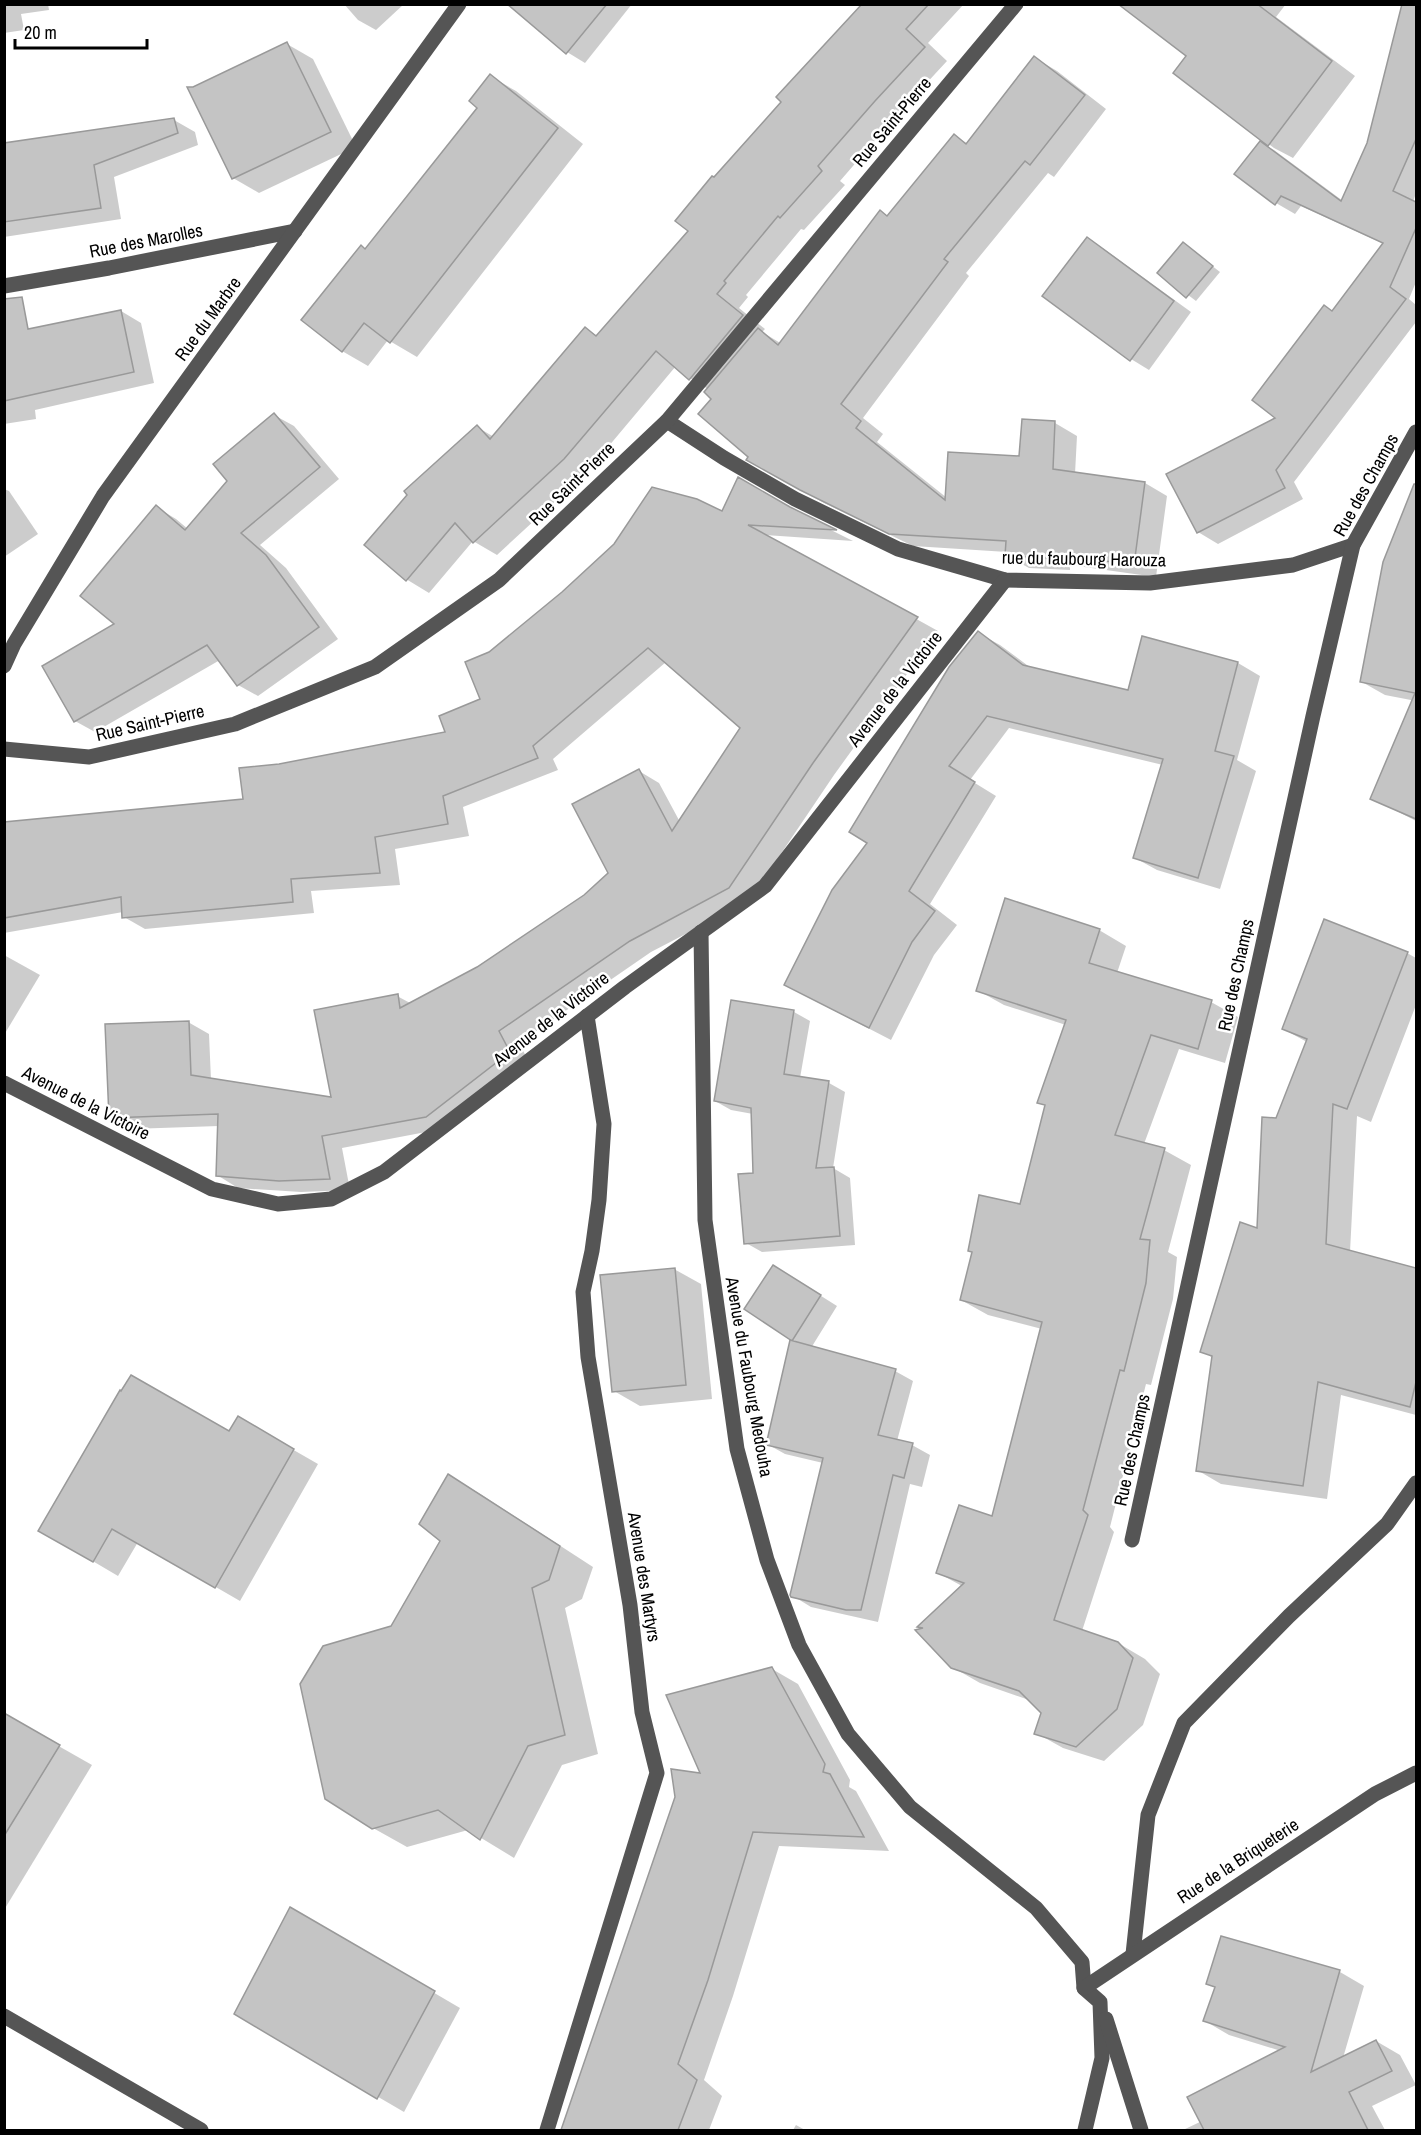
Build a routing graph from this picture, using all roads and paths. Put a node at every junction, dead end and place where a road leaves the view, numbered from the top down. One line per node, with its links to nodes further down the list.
1 (459, 4): 3 (street, Rue du Marbre)
2 (1016, 4): 5 (street, Rue Saint-Pierre)
3 (295, 231): 4 (street, Rue des Marolles); 9 (street, Rue du Marbre)
4 (4, 286)
5 (667, 421): 8 (street, rue du faubourg Harouza); 10 (street, Rue Saint-Pierre)
6 (1416, 432): 7 (street, Rue des Champs)
7 (1353, 545): 8 (street, rue du faubourg Harouza); 15 (street, Rue des Champs)
8 (1005, 580): 11 (street, Avenue de la Victoire)
9 (4, 666)
10 (4, 748)
11 (700, 932): 12 (street, Avenue de la Victoire); 20 (street, Avenue du Faubourg Medouha)
12 (587, 1016): 13 (street, Avenue de la Victoire); 24 (street, Avenue des Martyrs)
13 (4, 1083)
14 (1416, 1483): 19 (street)
15 (1132, 1540)
16 (1416, 1763): 18 (street)
17 (1416, 1773): 18 (street, Rue de la Briqueterie)
18 (1375, 1794): 19 (street, Rue de la Briqueterie)
19 (1133, 1954): 20 (street, Rue de la Briqueterie)
20 (1084, 1988): 21 (street)
21 (1100, 2002): 25 (street); 26 (street)
22 (4, 2016): 23 (street)
23 (201, 2130)
24 (547, 2130)
25 (1085, 2130)
26 (1141, 2130)

